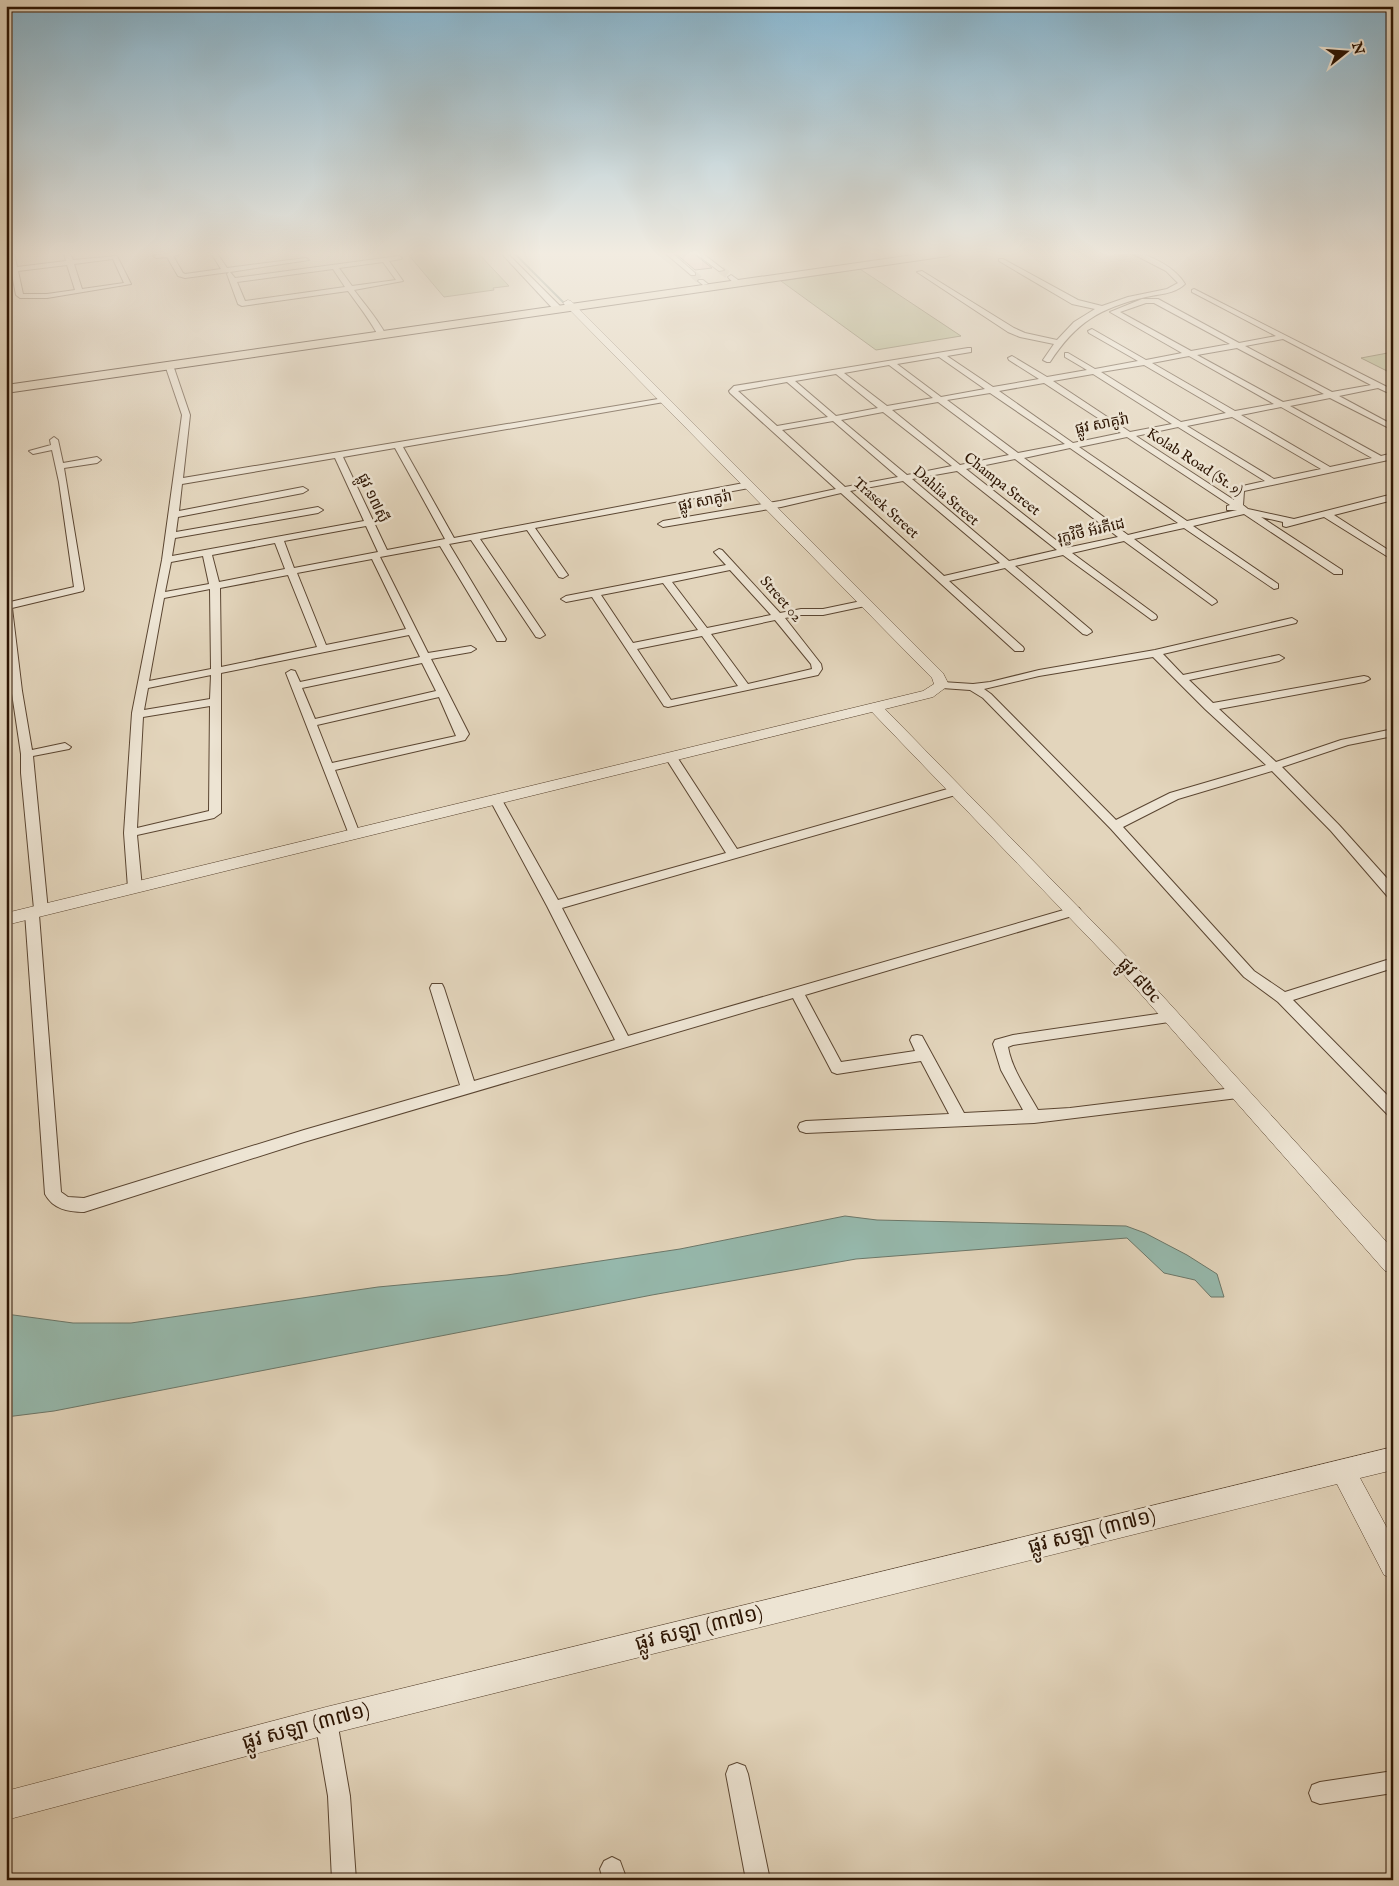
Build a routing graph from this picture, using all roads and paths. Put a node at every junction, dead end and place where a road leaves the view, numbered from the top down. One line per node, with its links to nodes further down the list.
1 (320, 341): 25 (main road)
2 (327, 341): 20 (main road)
3 (601, 341): 32 (street)
4 (1051, 341): 10 (street)
5 (1109, 341): 18 (street)
6 (1167, 341): 14 (street)
7 (1228, 341): 11 (street)
8 (1259, 341): 11 (street)
9 (1291, 341): 26 (street)
10 (1056, 342): 17 (street)
11 (1236, 345): 14 (street); 30 (street)
12 (968, 350): 13 (street)
13 (940, 354): 19 (street); 28 (street)
14 (1190, 354): 18 (street); 33 (street)
15 (1068, 355): 22 (street)
16 (1012, 358): 24 (street, Kolab Road (St. 9))
17 (1047, 360)
18 (1144, 362): 22 (street); 35 (street)
19 (891, 363): 21 (street); 31 (street)
20 (169, 365): 27 (main road); 53 (street)
21 (837, 371): 23 (street); 34 (street, Champa Street)
22 (1094, 371): 24 (street); 37 (street)
23 (788, 380): 36 (street, Dahlia Street); 39 (street, Trasek Street)
24 (1046, 380): 28 (street); 40 (street, Kolab Road (St. 9))
25 (6, 383)
26 (1378, 386): 29 (street); 30 (street, ផ្លូវ សាគូរ៉ា)
27 (6, 389)
28 (992, 390): 31 (street); 42 (street)
29 (1393, 393)
30 (1331, 395): 33 (street, ផ្លូវ សាគូរ៉ា); 38 (street)
31 (941, 399): 34 (street); 45 (street)
32 (664, 400): 41 (street); 55 (street)
33 (1282, 405): 35 (street, ផ្លូវ សាគូរ៉ា); 47 (street)
34 (885, 410): 36 (street); 50 (street, Champa Street)
35 (1234, 414): 37 (street, ផ្លូវ សាគូរ៉ា); 51 (street)
36 (835, 419): 39 (street); 52 (street, Dahlia Street)
37 (1179, 425): 40 (street, ផ្លូវ សាគូរ៉ា); 54 (street)
38 (1393, 428)
39 (776, 429): 58 (street, Trasek Street)
40 (1129, 434): 42 (street, ផ្លូវ សាគូរ៉ា); 60 (street, Kolab Road (St. 9))
41 (397, 444): 44 (street); 79 (street)
42 (1073, 445): 45 (street, ផ្លូវ សាគូរ៉ា); 69 (street)
43 (33, 451): 49 (street)
44 (337, 454): 53 (street); 71 (street, ផ្លូវ ១៧ស៊ី)
45 (1016, 456): 50 (street, ផ្លូវ សាគូរ៉ា); 76 (street)
46 (1393, 456): 47 (street)
47 (1380, 459): 51 (street)
48 (97, 460): 49 (street)
49 (59, 466): 100 (street)
50 (959, 468): 52 (street, ផ្លូវ សាគូរ៉ា); 80 (street, Champa Street)
51 (1329, 470): 54 (street)
52 (905, 478): 58 (street, ផ្លូវ សាគូរ៉ា); 86 (street, Dahlia Street)
53 (178, 482): 68 (street)
54 (1272, 482): 56 (street)
55 (749, 485): 63 (street); 73 (street)
56 (1240, 489): 60 (street); 64 (street)
57 (303, 490): 68 (street)
58 (845, 491): 59 (street, ផ្លូវ សាគូរ៉ា); 91 (street, Trasek Street)
59 (832, 494): 63 (street, ផ្លូវ សាគូរ៉ា); 63 (street, ផ្លូវ សាគូរ៉ា)
60 (1219, 494): 64 (street, Kolab Road (St. 9))
61 (1393, 497): 62 (street)
62 (1378, 501): 66 (street); 67 (street)
63 (776, 506): 72 (street, ផ្លូវ សាគូរ៉ា); 98 (street)
64 (1242, 509): 69 (street, រុក្ខវិថី អ័រគីដេ); 70 (street); 74 (street, Kolab Road (St. 9))
65 (318, 510): 75 (street)
66 (1393, 510)
67 (1326, 514): 70 (street); 84 (street)
68 (173, 515): 75 (street)
69 (1182, 522): 76 (street, រុក្ខវិថី អ័រគីដេ); 94 (street)
70 (1294, 522): 74 (street)
71 (369, 523): 78 (street); 83 (street, ផ្លូវ ១៧ស៊ី)
72 (664, 524)
73 (530, 526): 77 (street); 90 (street)
74 (1271, 528): 89 (street, Kolab Road (St. 9))
75 (170, 536): 85 (street)
76 (1123, 536): 80 (street, រុក្ខវិថី អ័រគីដេ); 99 (street)
77 (474, 537): 79 (street); 107 (street)
78 (278, 539): 81 (street); 88 (street)
79 (447, 542): 83 (street); 108 (street)
80 (1062, 549): 86 (street, រុក្ខវិថី អ័រគីដេ); 102 (street, Champa Street)
81 (207, 552): 85 (street); 93 (street)
82 (719, 552): 87 (street, Street 02)
83 (379, 555): 88 (street); 104 (street, ផ្លូវ ១៧ស៊ី)
84 (1393, 556)
85 (167, 560): 96 (street)
86 (1003, 562): 91 (street, រុក្ខវិថី អ័រគីដេ); 106 (street, Dahlia Street)
87 (733, 567): 92 (street); 101 (street, Street 02)
88 (290, 572): 93 (street); 112 (street)
89 (1338, 572)
90 (563, 575)
91 (940, 576): 111 (street, Trasek Street)
92 (666, 580): 95 (street); 105 (street)
93 (215, 586): 96 (street); 116 (street)
94 (1274, 586)
95 (595, 594): 97 (street); 109 (street)
96 (158, 596): 121 (street)
97 (566, 599)
98 (862, 599): 101 (street); 120 (street)
99 (1212, 602)
100 (6, 605): 133 (street)
101 (778, 617): 105 (street); 123 (street, Street 02)
102 (1152, 617)
103 (1292, 620): 113 (street)
104 (413, 631): 112 (street); 114 (street, ផ្លូវ ១៧ស៊ី)
105 (704, 631): 109 (street); 123 (street)
106 (1087, 632)
107 (540, 635)
108 (501, 639)
109 (630, 647): 123 (street)
110 (472, 649): 114 (street)
111 (1020, 649)
112 (323, 650): 116 (street)
113 (1154, 653): 118 (street); 124 (street)
114 (426, 658): 122 (street); 125 (street, ផ្លូវ ១៧ស៊ី)
115 (1279, 658): 118 (street)
116 (215, 672): 121 (street); 126 (street)
117 (291, 673): 122 (street)
118 (1180, 678): 128 (street)
119 (1364, 679): 128 (street)
120 (942, 685): 124 (street); 127 (street)
121 (142, 686): 129 (street)
122 (296, 686): 130 (street)
123 (745, 687)
124 (973, 687): 139 (street)
125 (442, 693): 130 (street); 136 (street, ផ្លូវ ១៧ស៊ី)
126 (216, 702): 129 (street); 140 (street)
127 (875, 707): 134 (street); 137 (street, ផ្លូវ ៨២c)
128 (1209, 707): 135 (street)
129 (139, 714): 140 (street)
130 (310, 723): 136 (street)
131 (1393, 732): 135 (street)
132 (65, 747): 133 (street)
133 (27, 754): 147 (street)
134 (671, 756): 138 (street); 142 (street)
135 (1275, 766): 139 (street); 144 (street)
136 (328, 768): 141 (street)
137 (955, 792): 142 (street); 146 (street, ផ្លូវ ៨២c)
138 (496, 800): 141 (street); 145 (street)
139 (1115, 826): 152 (street)
140 (130, 833): 143 (street)
141 (354, 834): 143 (street)
142 (733, 854): 145 (street)
143 (135, 888): 147 (street)
144 (1393, 894)
145 (554, 906): 155 (street)
146 (1074, 911): 151 (street); 153 (street, ផ្លូវ ៨២c)
147 (37, 912): 148 (street); 157 (street)
148 (6, 920)
149 (1393, 963): 152 (street)
150 (437, 988): 157 (street)
151 (796, 991): 155 (street); 156 (street)
152 (1283, 998): 159 (street)
153 (1171, 1017): 158 (street, ផ្លូវ ៨២c); 160 (street)
154 (917, 1040): 156 (street)
155 (624, 1042): 157 (street)
156 (924, 1055): 161 (street)
157 (468, 1087)
158 (1241, 1093): 160 (street); 163 (street, ផ្លូវ ៨២c)
159 (1393, 1111)
160 (1034, 1117): 161 (street)
161 (960, 1121): 162 (street)
162 (806, 1127)
163 (1393, 1264)
164 (1393, 1458): 165 (street, ផ្លូវ សឡា (៣៧១))
165 (1343, 1471): 166 (street); 167 (street, ផ្លូវ សឡា (៣៧១))
166 (1393, 1566)
167 (326, 1721): 171 (street, ផ្លូវ សឡា (៣៧១)); 172 (street)
168 (737, 1774): 173 (street)
169 (1393, 1782): 170 (street)
170 (1320, 1794)
171 (6, 1806)
172 (344, 1880)
173 (758, 1880)

